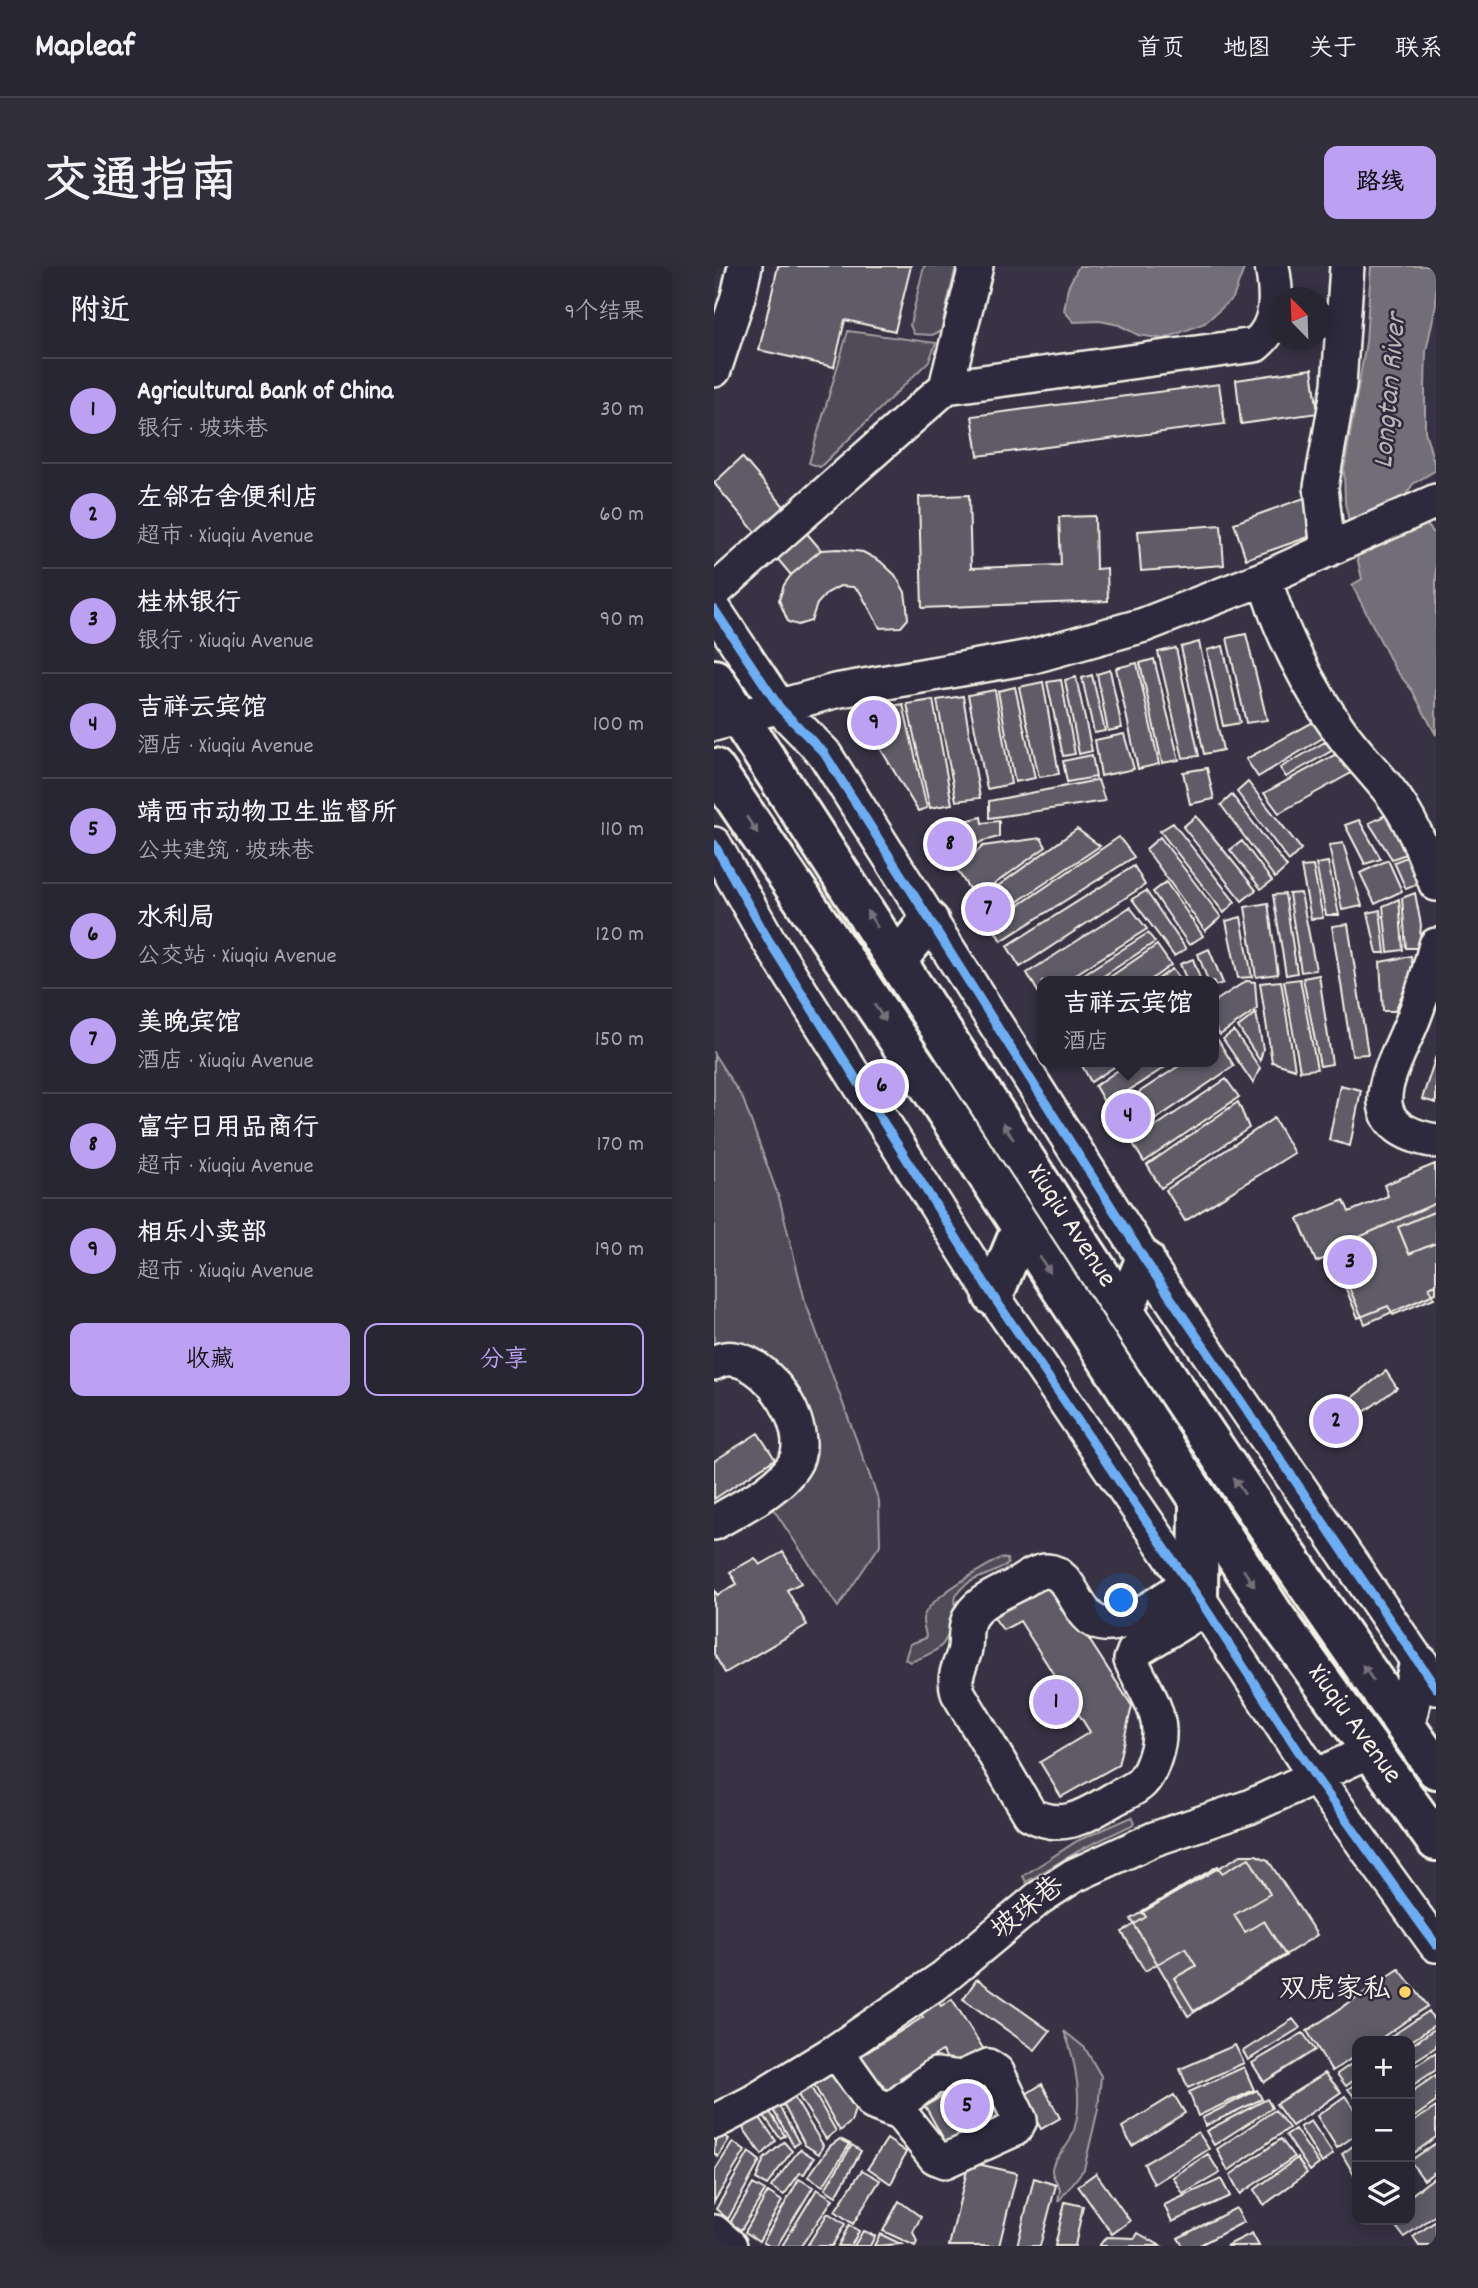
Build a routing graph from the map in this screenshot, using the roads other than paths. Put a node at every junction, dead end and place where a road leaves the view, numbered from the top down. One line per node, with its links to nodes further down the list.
1 (745, 266): 5 (street)
2 (976, 266): 6 (street)
3 (1272, 266): 6 (street)
4 (1347, 266): 8 (street)
5 (714, 370)
6 (946, 387): 10 (street)
7 (1432, 502): 8 (street)
8 (1337, 545): 9 (street)
9 (1265, 578): 13 (street); 17 (street)
10 (714, 592)
11 (714, 609): 13 (street)
12 (714, 679): 14 (main road, Xiuqiu Avenue)
13 (780, 708): 14 (street); 18 (street)
14 (727, 722): 20 (main road, Xiuqiu Avenue, one-way to 14)
15 (714, 768): 22 (main road, Xiuqiu Avenue, one-way to 22)
16 (715, 848): 24 (street)
17 (1436, 884)
18 (929, 921): 20 (main road); 23 (street)
19 (1436, 945): 21 (street)
20 (898, 959): 25 (main road, Xiuqiu Avenue, one-way to 20)
21 (1436, 1142)
22 (1021, 1229): 24 (main road); 27 (main road, Xiuqiu Avenue, one-way to 27)
23 (1145, 1260): 25 (main road); 30 (street)
24 (993, 1296): 29 (street)
25 (1124, 1312): 31 (main road, Xiuqiu Avenue, one-way to 25)
26 (714, 1363): 28 (street)
27 (1199, 1503): 29 (main road); 32 (main road, Xiuqiu Avenue, one-way to 32)
28 (714, 1523)
29 (1197, 1596): 29 (street); 34 (street)
30 (1427, 1676): 31 (main road)
31 (1405, 1726): 33 (main road, Xiuqiu Avenue)
32 (1371, 1750): 34 (street, 坡珠巷); 35 (main road, Xiuqiu Avenue)
33 (1436, 1769)
34 (1316, 1778): 36 (street); 37 (street, 坡珠巷)
35 (1436, 1842)
36 (1436, 1945)
37 (836, 2051): 38 (street); 39 (street, 坡珠巷)
38 (892, 2109)
39 (714, 2122)
40 (714, 2232): 41 (street)
41 (730, 2246)

